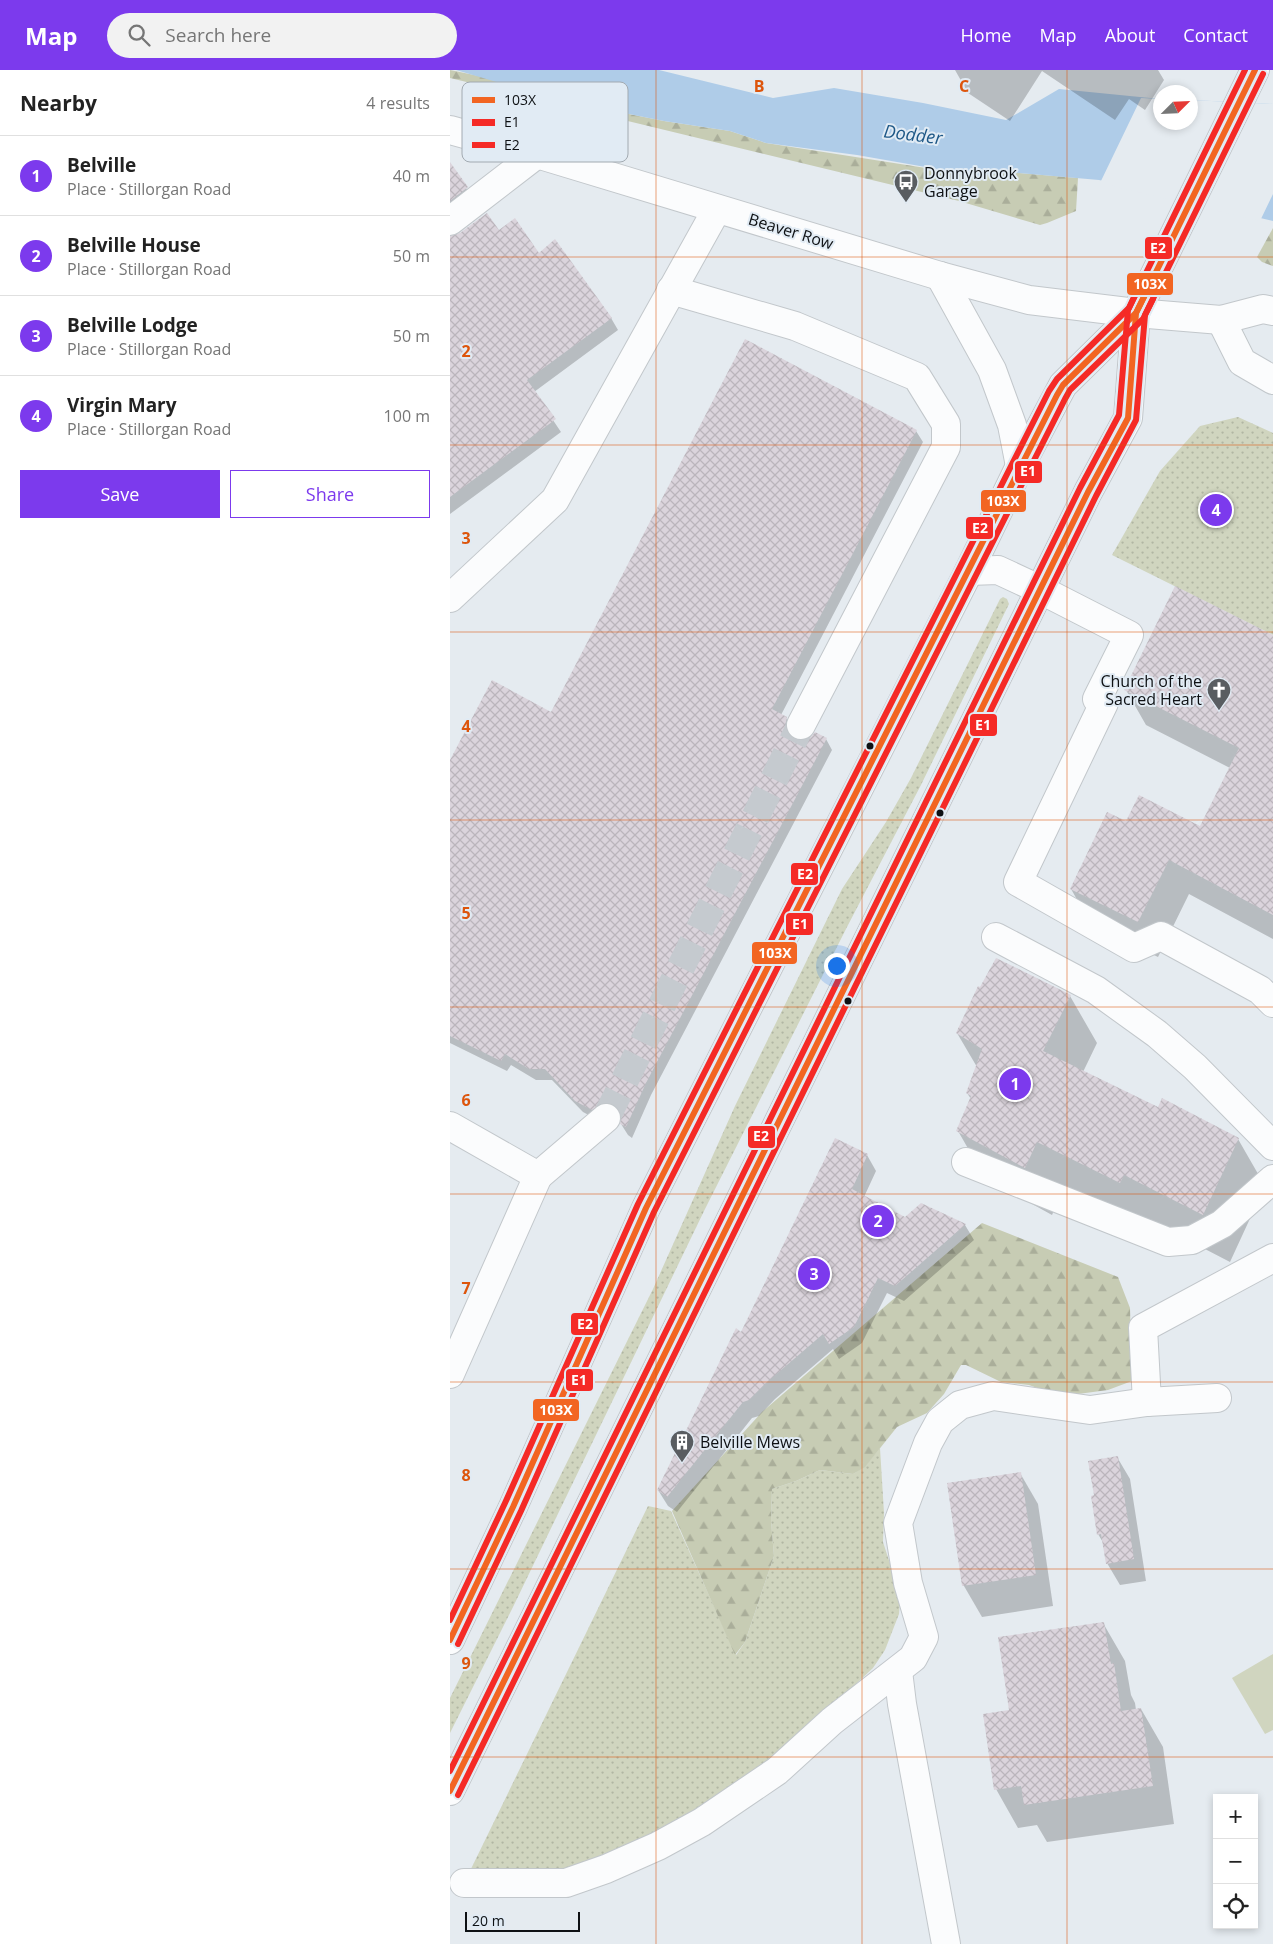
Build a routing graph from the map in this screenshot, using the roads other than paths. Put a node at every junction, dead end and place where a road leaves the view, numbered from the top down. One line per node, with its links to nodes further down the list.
1 (1233, 70): 3 (main road)
2 (1255, 70): 3 (main road)
3 (1241, 102): 11 (main road)
4 (527, 162): 7 (main road)
5 (564, 162): 6 (main road, Beaver Row)
6 (717, 208): 8 (main road, Beaver Row); 9 (main road)
7 (450, 221)
8 (940, 276): 11 (main road, Beaver Row); 14 (main road)
9 (671, 290): 17 (main road); 18 (main road)
10 (1273, 311): 12 (main road, Beaver Row)
11 (1136, 313): 12 (main road, Beaver Row); 14 (main road); 16 (main road)
12 (1221, 320): 13 (main road)
13 (1273, 380)
14 (1020, 466): 15 (main road)
15 (969, 571): 16 (main road); 31 (main road)
16 (1041, 590): 20 (main road); 33 (main road)
17 (450, 598)
18 (801, 725)
19 (996, 937): 23 (main road)
20 (1273, 1003)
21 (606, 1118): 25 (main road)
22 (450, 1126): 25 (main road)
23 (1273, 1146)
24 (966, 1162): 26 (main road)
25 (538, 1176): 28 (main road)
26 (1273, 1179)
27 (1268, 1261): 30 (main road)
28 (450, 1374)
29 (1217, 1398): 30 (main road)
30 (1147, 1402): 32 (main road)
31 (450, 1640)
32 (898, 1671): 34 (main road); 35 (main road)
33 (450, 1791)
34 (464, 1883)
35 (946, 1944)

